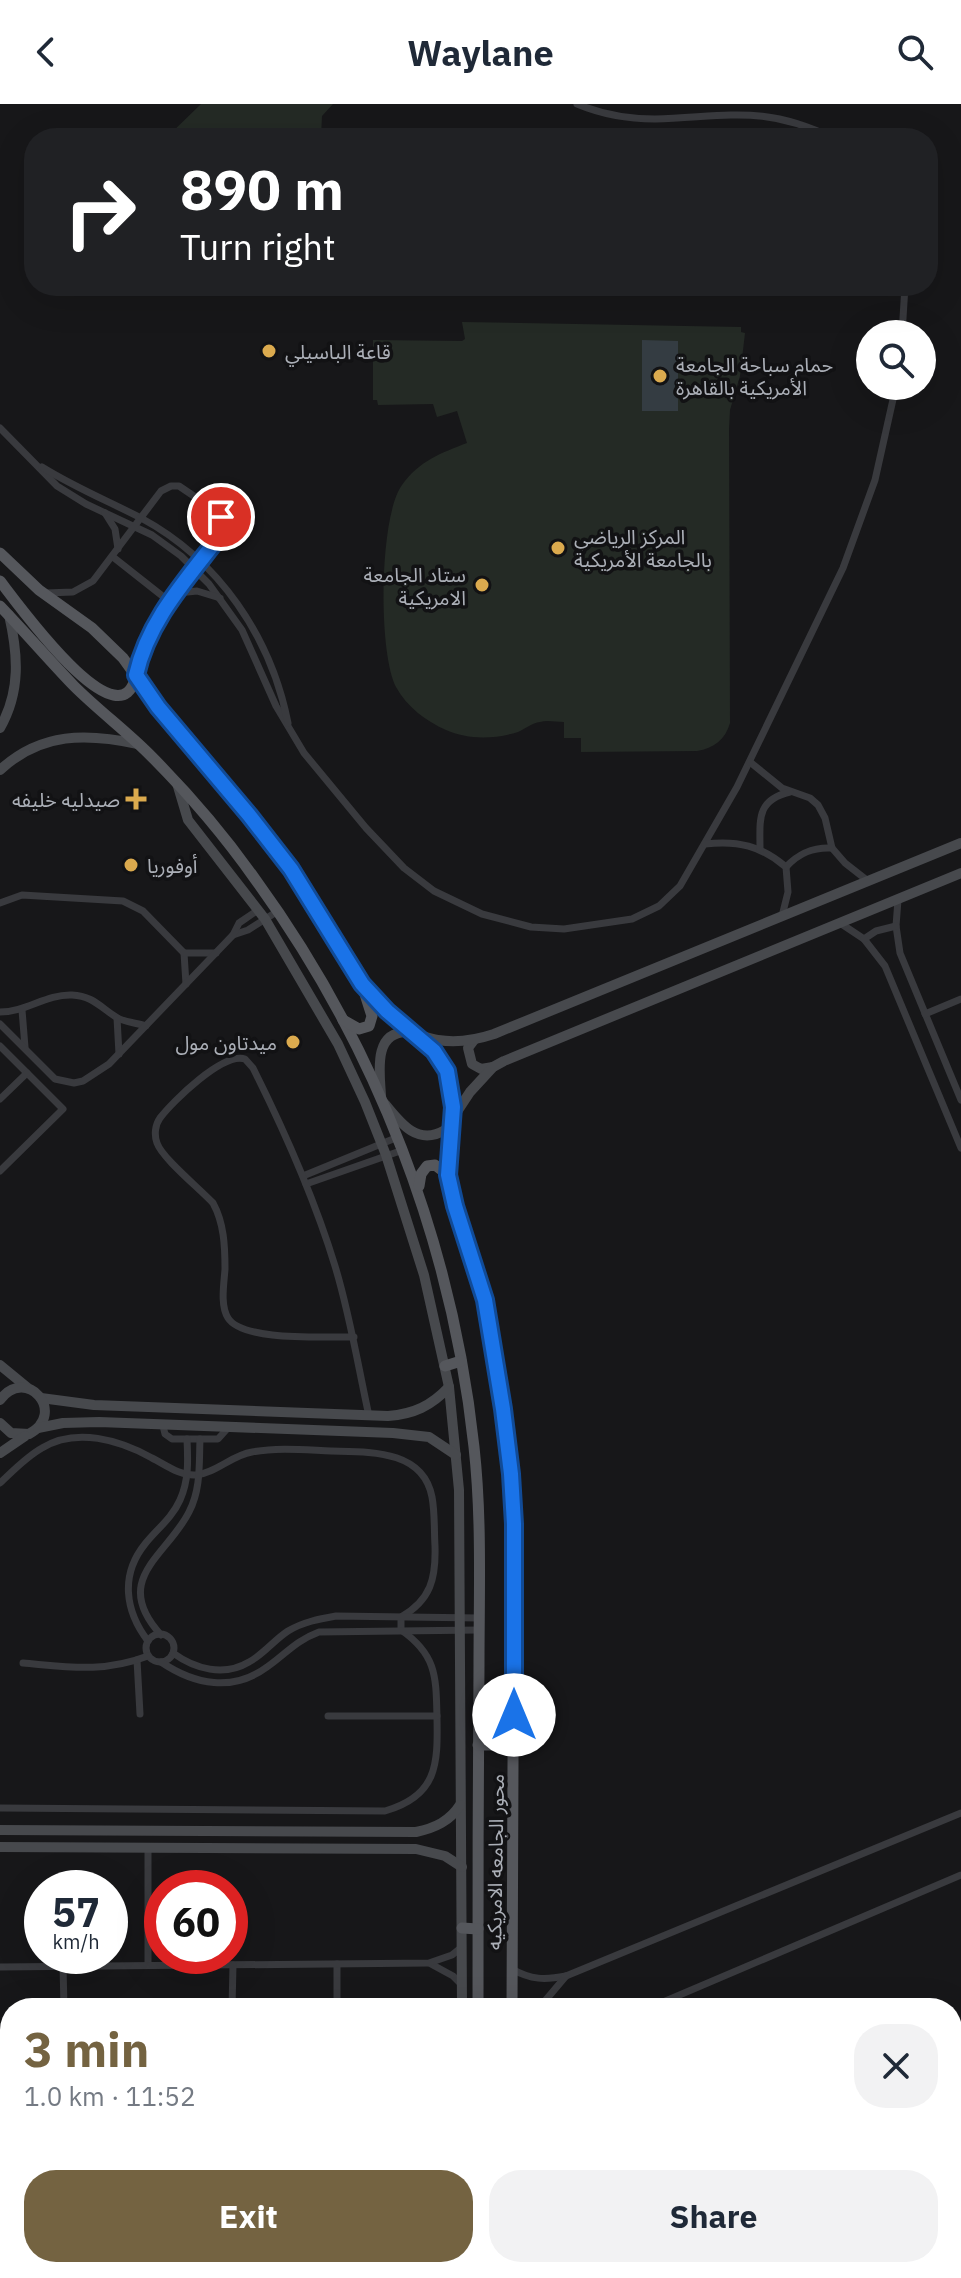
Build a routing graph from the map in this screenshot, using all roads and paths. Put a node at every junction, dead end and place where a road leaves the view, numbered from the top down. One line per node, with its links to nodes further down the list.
1 (577, 104): 2 (street)
2 (814, 128)
3 (904, 296): 4 (street)
4 (903, 320)
5 (893, 400): 25 (street)
6 (0, 428): 7 (street)
7 (34, 462): 8 (street); 9 (street)
8 (103, 511): 10 (street); 12 (street)
9 (141, 518): 10 (street); 13 (street); 13 (street)
10 (136, 526): 12 (street); 14 (street)
11 (0, 553): 16 (main road, محور الجامعه الامريكيه)
12 (115, 554): 16 (street); 19 (street)
13 (200, 561): 14 (street); 23 (street)
14 (195, 569): 17 (street); 18 (street)
15 (0, 581): 21 (main road)
16 (42, 592): 21 (main road, محور الجامعه الامريكيه)
17 (176, 594): 18 (street); 19 (street)
18 (222, 600): 23 (street)
19 (170, 602): 21 (street)
20 (4, 611): 22 (street); 24 (main road, محور الجامعه الامريكيه)
21 (136, 675): 47 (main road, محور الجامعه الامريكيه)
22 (0, 728)
23 (290, 730): 30 (street)
24 (138, 744): 26 (street); 27 (main road, محور الجامعه الامريكيه)
25 (750, 762): 28 (street); 30 (street)
26 (2, 766)
27 (177, 783): 38 (main road, محور الجامعه الامريكيه); 39 (street)
28 (790, 792): 31 (street); 32 (street)
29 (961, 843): 35 (street)
30 (705, 844): 32 (street)
31 (832, 848): 33 (street); 35 (street)
32 (760, 849): 33 (street)
33 (786, 867): 40 (street)
34 (961, 873): 36 (street)
35 (868, 881): 40 (street)
36 (898, 900): 41 (street); 42 (street)
37 (0, 903): 44 (street)
38 (278, 911): 39 (street); 53 (main road, محور الجامعه الامريكيه)
39 (262, 914): 45 (street); 70 (street)
40 (782, 917): 57 (street)
41 (840, 923): 43 (street); 63 (street)
42 (896, 926): 43 (street); 51 (street)
43 (864, 939): 62 (street)
44 (184, 953): 45 (street); 46 (street)
45 (216, 953): 46 (street)
46 (186, 984): 55 (street)
47 (362, 984): 53 (main road); 56 (main road, محور الجامعه الامريكيه)
48 (961, 999): 51 (street)
49 (22, 1010): 50 (street); 52 (street); 59 (street)
50 (0, 1012)
51 (925, 1014): 61 (street)
52 (117, 1018): 55 (street); 60 (street)
53 (342, 1020): 66 (main road, محور الجامعه الامريكيه)
54 (0, 1024): 59 (street)
55 (146, 1026): 60 (street)
56 (415, 1033): 57 (street); 66 (street); 68 (main road, محور الجامعه الامريكيه)
57 (474, 1040): 63 (street)
58 (0, 1046): 64 (street)
59 (26, 1050): 60 (street)
60 (119, 1054)
61 (942, 1055): 62 (street); 67 (street)
62 (925, 1062): 71 (street)
63 (493, 1067): 68 (street)
64 (27, 1073): 65 (street); 76 (street)
65 (0, 1099)
66 (383, 1100): 68 (street); 69 (main road, محور الجامعه الامريكيه)
67 (961, 1100)
68 (452, 1119): 77 (main road, محور الجامعه الامريكيه)
69 (398, 1137): 70 (street); 72 (main road, محور الجامعه الامريكيه)
70 (381, 1144): 73 (street); 74 (street)
71 (961, 1148)
72 (403, 1150): 74 (street); 79 (main road, محور الجامعه الامريكيه)
73 (361, 1152): 75 (street); 78 (street)
74 (386, 1155): 75 (street); 83 (street)
75 (365, 1162): 78 (street)
76 (0, 1171)
77 (448, 1175): 79 (main road); 116 (main road, محور الجامعه الامريكيه)
78 (305, 1180): 80 (street); 80 (street)
79 (418, 1189): 81 (main road, محور الجامعه الامريكيه)
80 (354, 1337): 88 (street)
81 (461, 1361): 83 (main road); 102 (main road, محور الجامعه الامريكيه)
82 (0, 1365): 85 (street)
83 (445, 1366): 84 (street)
84 (449, 1387): 88 (street); 96 (street)
85 (28, 1388): 86 (street); 87 (street)
86 (41, 1398): 88 (street); 92 (street)
87 (0, 1400)
88 (369, 1416)
89 (0, 1423): 92 (street)
90 (163, 1426): 91 (street); 92 (street); 93 (street)
91 (227, 1429): 94 (street); 96 (street)
92 (34, 1431): 95 (street)
93 (187, 1439): 94 (street); 97 (street)
94 (200, 1439): 98 (street)
95 (0, 1453)
96 (456, 1455): 101 (street)
97 (188, 1475): 98 (street); 99 (street); 106 (street)
98 (199, 1475): 100 (street); 105 (street)
99 (0, 1483)
100 (401, 1617): 101 (street); 103 (street); 107 (street)
101 (461, 1618): 102 (street); 104 (street)
102 (479, 1624): 104 (street); 115 (main road, محور الجامعه الامريكيه)
103 (401, 1630): 104 (street); 110 (street); 114 (street)
104 (461, 1630): 117 (street)
105 (161, 1635): 106 (street); 107 (street)
106 (148, 1641): 108 (street)
107 (173, 1653): 110 (street)
108 (148, 1656): 109 (street); 110 (street)
109 (137, 1660): 111 (street); 112 (street)
110 (161, 1662)
111 (23, 1663)
112 (140, 1714)
113 (328, 1716): 114 (street)
114 (437, 1716): 118 (street)
115 (478, 1745): 116 (main road); 127 (main road, محور الجامعه الامريكيه)
116 (514, 1745): 134 (main road, محور الجامعه الامريكيه)
117 (461, 1803): 120 (street); 123 (street)
118 (0, 1808)
119 (961, 1813): 137 (street)
120 (0, 1830)
121 (0, 1847): 122 (street)
122 (148, 1848): 123 (street); 124 (street)
123 (462, 1867): 126 (street)
124 (148, 1870)
125 (961, 1875): 146 (street)
126 (462, 1928): 127 (main road); 128 (street)
127 (478, 1929): 143 (main road, محور الجامعه الامريكيه)
128 (462, 1947): 129 (street); 138 (street)
129 (429, 1963): 130 (street); 138 (street)
130 (337, 1964): 131 (street); 141 (street)
131 (248, 1965)
132 (0, 1967): 133 (street)
133 (24, 1967)
134 (512, 1969): 137 (street); 144 (main road, محور الجامعه الامريكيه)
135 (63, 1974): 139 (street)
136 (233, 1974): 140 (street)
137 (566, 1976): 145 (street)
138 (462, 1985): 142 (street)
139 (64, 1998)
140 (232, 1998)
141 (337, 1998)
142 (462, 1998)
143 (478, 1998)
144 (512, 1998)
145 (547, 1998)
146 (672, 1998)

